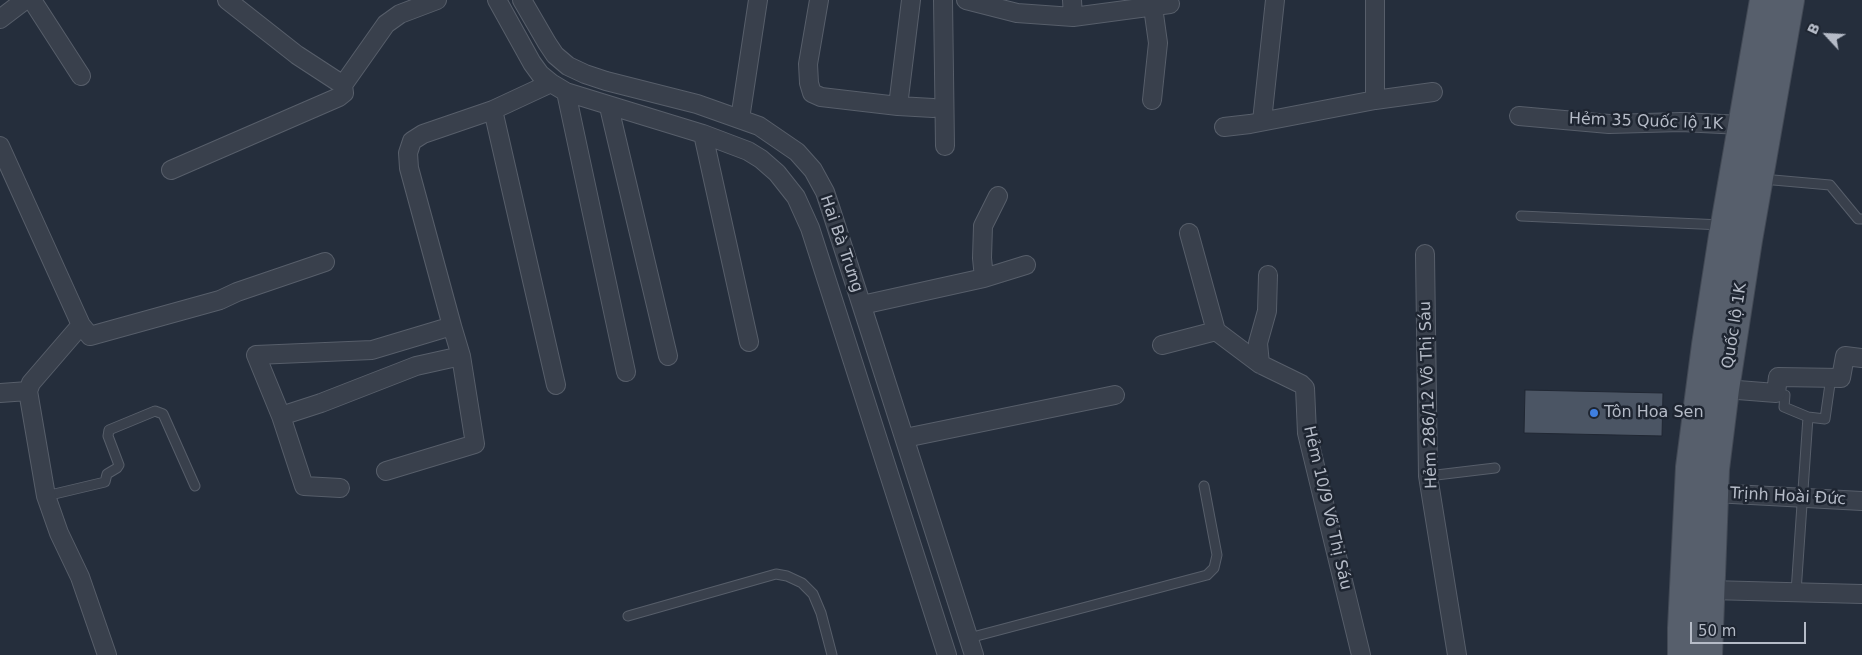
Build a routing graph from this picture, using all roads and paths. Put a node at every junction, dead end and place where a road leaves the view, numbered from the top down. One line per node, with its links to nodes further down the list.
1 (25, 0): 19 (street)
2 (32, 0): 20 (street)
3 (227, 0): 21 (street)
4 (437, 0): 21 (street)
5 (497, 0): 22 (street, Hai Bà Trưng)
6 (522, 0): 31 (street, Hai Bà Trưng)
7 (758, 0): 31 (street)
8 (819, 0): 26 (street)
9 (911, 0): 26 (street)
10 (943, 0): 37 (street)
11 (966, 0): 18 (street)
12 (1275, 0): 32 (street)
13 (1375, 0): 25 (street)
14 (1764, 0): 33 (main road, Quốc lộ 1K)
15 (1790, 0): 39 (main road, Quốc lộ 1K)
16 (1170, 4): 17 (street)
17 (1152, 6): 18 (street); 24 (street)
18 (1072, 9)
19 (0, 19)
20 (82, 76)
21 (343, 85): 38 (street)
22 (558, 88): 27 (street, Hai Bà Trưng); 29 (street); 60 (street)
23 (1432, 92): 25 (street)
24 (1152, 100)
25 (1375, 100): 32 (street)
26 (898, 106): 28 (street)
27 (609, 107): 35 (street, Hai Bà Trưng); 57 (street)
28 (933, 108)
29 (493, 110): 52 (street); 62 (street)
30 (1519, 116): 33 (street, Hẻm 35 Quốc lộ 1K)
31 (740, 118): 50 (street, Hai Bà Trưng)
32 (1262, 121): 34 (street)
33 (1742, 124): 43 (main road, Quốc lộ 1K)
34 (1224, 127)
35 (703, 134): 54 (street); 89 (street, Hai Bà Trưng)
36 (0, 146): 51 (street)
37 (945, 146)
38 (171, 170)
39 (1759, 179): 42 (lane); 63 (main road, Quốc lộ 1K)
40 (998, 196): 49 (street)
41 (1520, 216): 43 (lane)
42 (1862, 219)
43 (1725, 225): 86 (main road, Quốc lộ 1K)
44 (1189, 233): 53 (street)
45 (1425, 254): 73 (street, Hẻm 286/12 Võ Thị Sáu)
46 (325, 262): 51 (street)
47 (1026, 265): 49 (street)
48 (1268, 276): 59 (street)
49 (984, 278): 50 (street)
50 (862, 305): 70 (street, Hai Bà Trưng)
51 (81, 325): 64 (street)
52 (452, 326): 56 (street); 68 (street)
53 (1216, 331): 55 (street); 59 (street, Hẻm 10/9 Võ Thị Sáu)
54 (749, 342)
55 (1162, 345)
56 (461, 356): 68 (street); 72 (street)
57 (668, 356)
58 (1862, 358): 61 (street)
59 (1260, 364): 90 (street, Hẻm 10/9 Võ Thị Sáu)
60 (626, 372)
61 (1831, 378): 66 (street); 69 (lane)
62 (556, 385)
63 (1725, 389): 66 (street); 77 (main road, Quốc lộ 1K)
64 (28, 391): 65 (street); 78 (street)
65 (0, 393)
66 (1776, 393): 69 (lane)
67 (1116, 395): 70 (street)
68 (281, 416): 76 (street)
69 (1808, 417): 79 (lane)
70 (906, 438): 85 (street, Hai Bà Trưng)
71 (1495, 468): 73 (lane)
72 (386, 470)
73 (1428, 476): 91 (street, Hẻm 286/12 Võ Thị Sáu)
74 (195, 486): 78 (lane)
75 (1204, 486): 85 (lane)
76 (340, 488)
77 (1714, 492): 79 (street, Trịnh Hoài Đức); 81 (main road, Quốc lộ 1K)
78 (46, 496): 87 (street)
79 (1803, 497): 80 (street, Trịnh Hoài Đức); 82 (lane)
80 (1862, 500)
81 (1710, 590): 82 (street); 92 (main road, Quốc lộ 1K)
82 (1796, 592): 83 (street)
83 (1862, 594)
84 (628, 616): 88 (lane)
85 (971, 647)
86 (1680, 652)
87 (107, 655)
88 (832, 655)
89 (946, 655)
90 (1361, 655)
91 (1457, 655)
92 (1708, 655)

